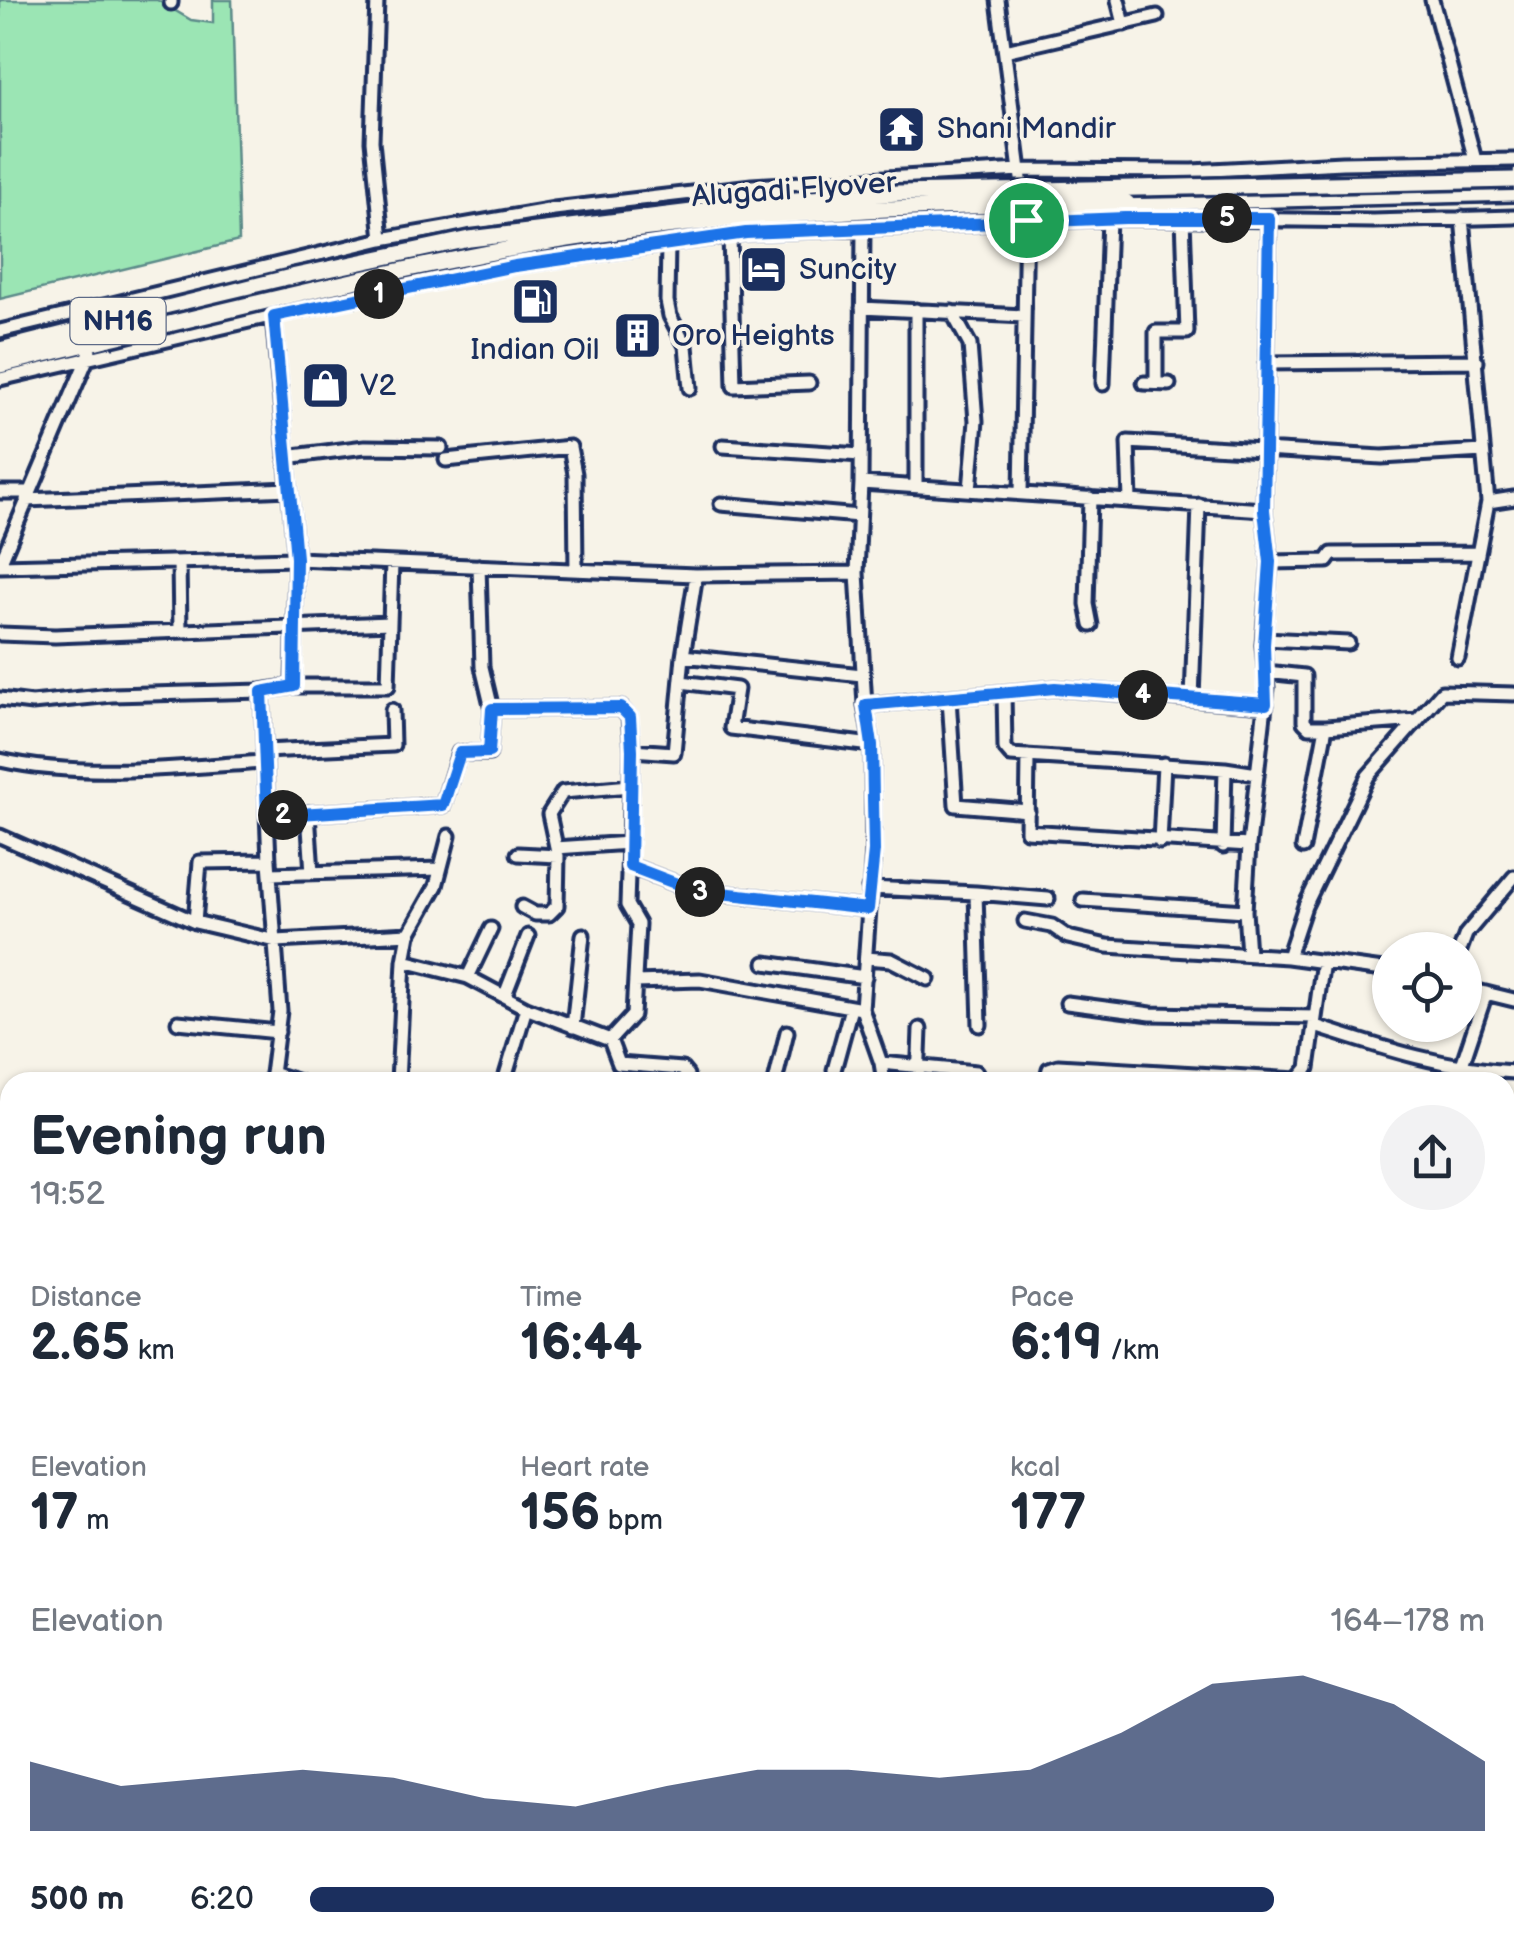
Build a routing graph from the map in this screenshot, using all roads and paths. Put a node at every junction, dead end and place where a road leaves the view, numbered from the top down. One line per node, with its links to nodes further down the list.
1 (377, 0): 21 (street)
2 (998, 0): 7 (street)
3 (1118, 0): 6 (street)
4 (1432, 0): 8 (street)
5 (1157, 16): 6 (street)
6 (1124, 24): 7 (street)
7 (1005, 51): 10 (street)
8 (1474, 160): 9 (street); 10 (street)
9 (1514, 160)
10 (1020, 170): 18 (street); 21 (street)
11 (1514, 180): 24 (highway, Alugadi Flyover / NH16, bridge)
12 (1514, 193): 31 (highway, Alugadi Flyover / NH16, bridge)
13 (1514, 217): 17 (street)
14 (1109, 218): 15 (street); 18 (street); 39 (street)
15 (1183, 218): 16 (street); 38 (street)
16 (1269, 218): 17 (street); 34 (street)
17 (1462, 218): 33 (street)
18 (1026, 220): 19 (street); 29 (street)
19 (863, 227): 20 (street); 25 (street)
20 (730, 236): 22 (street); 37 (street)
21 (382, 239): 23 (street)
22 (668, 244): 28 (street); 40 (street)
23 (232, 273): 24 (highway); 30 (street)
24 (236, 290): 32 (highway, NH16)
25 (862, 308): 26 (street); 44 (street)
26 (916, 310): 27 (street); 47 (street)
27 (952, 312): 29 (street); 49 (street)
28 (274, 316): 31 (street); 45 (street)
29 (1024, 316): 51 (street)
30 (0, 331)
31 (90, 349): 35 (highway, NH16); 36 (street); 52 (street)
32 (0, 350)
33 (1477, 362): 34 (street); 43 (street)
34 (1266, 363): 42 (street)
35 (0, 365)
36 (0, 379)
37 (809, 383)
38 (1156, 383)
39 (1103, 384)
40 (690, 388)
41 (723, 446): 44 (street)
42 (1265, 450): 43 (street); 55 (street); 59 (street)
43 (1483, 451): 56 (street)
44 (861, 455): 46 (street)
45 (286, 457): 48 (street); 68 (street)
46 (861, 483): 47 (street); 60 (street)
47 (916, 486): 49 (street)
48 (288, 488): 52 (street); 62 (street)
49 (970, 490): 51 (street)
50 (0, 492): 52 (street)
51 (1021, 494): 53 (street)
52 (28, 496): 66 (street)
53 (1090, 498): 55 (street); 72 (street)
54 (1514, 498): 56 (street)
55 (1130, 501): 58 (street)
56 (1488, 502): 61 (street)
57 (721, 504): 60 (street)
58 (1199, 505): 59 (street); 88 (street)
59 (1264, 510): 65 (street)
60 (859, 516): 69 (street)
61 (1478, 553): 65 (street); 79 (street)
62 (296, 558): 63 (street); 64 (street); 73 (street)
63 (179, 562): 66 (street); 74 (street)
64 (392, 562): 67 (street); 71 (street)
65 (1270, 562): 76 (street)
66 (0, 565)
67 (479, 566): 68 (street); 92 (street)
68 (576, 570): 70 (street)
69 (857, 573): 70 (street); 81 (street)
70 (696, 575): 78 (street)
71 (390, 622): 73 (street); 83 (street)
72 (1091, 625)
73 (294, 628): 74 (street); 83 (street)
74 (180, 631): 75 (street)
75 (0, 634)
76 (1264, 638): 77 (street); 80 (street)
77 (1348, 643)
78 (683, 656): 81 (street); 82 (street)
79 (1458, 658)
80 (1266, 672): 90 (street); 95 (street)
81 (862, 675): 91 (street)
82 (680, 682): 96 (street); 97 (street)
83 (294, 686): 84 (street)
84 (262, 692): 89 (street); 99 (street)
85 (1004, 694): 87 (street); 88 (street); 98 (street)
86 (1514, 694): 94 (street)
87 (949, 698): 91 (street); 105 (street)
88 (1192, 699): 90 (street)
89 (0, 700)
90 (1266, 704): 103 (street)
91 (866, 705): 96 (street)
92 (492, 709): 97 (street); 106 (street)
93 (392, 710): 99 (street)
94 (1417, 720): 95 (street); 138 (street)
95 (1326, 727): 114 (street)
96 (872, 745): 122 (street)
97 (632, 750): 104 (street)
98 (1028, 756): 101 (street); 105 (street)
99 (264, 757): 100 (street); 107 (street)
100 (0, 760)
101 (1164, 764): 102 (street); 110 (street)
102 (1225, 769): 103 (street); 113 (street)
103 (1256, 774): 112 (street)
104 (630, 786): 111 (street); 115 (street)
105 (1028, 811): 110 (street)
106 (308, 814): 107 (street); 120 (street)
107 (267, 816): 118 (street)
108 (0, 836): 130 (street)
109 (449, 836): 119 (street)
110 (1160, 842): 113 (street)
111 (629, 843): 115 (street); 117 (street)
112 (1249, 845): 113 (street); 128 (street)
113 (1223, 846)
114 (1303, 847)
115 (557, 852): 116 (street); 126 (street)
116 (518, 854)
117 (630, 866): 127 (street); 147 (street)
118 (269, 868): 120 (street); 130 (street); 136 (street)
119 (440, 869): 120 (street); 133 (street)
120 (312, 873)
121 (1514, 877): 132 (street)
122 (869, 888): 123 (street); 127 (street)
123 (976, 893): 124 (street); 157 (street)
124 (1048, 898)
125 (1083, 900): 128 (street)
126 (522, 907)
127 (868, 909): 139 (street)
128 (1245, 911): 137 (street)
129 (1026, 921): 137 (street)
130 (195, 922): 136 (street)
131 (491, 929): 144 (street)
132 (1468, 932)
133 (409, 934): 136 (street); 140 (street)
134 (583, 934): 158 (street)
135 (528, 936): 150 (street)
136 (276, 941): 160 (street)
137 (1248, 954): 138 (street)
138 (1288, 956): 141 (street)
139 (866, 958): 145 (street); 146 (street)
140 (404, 961): 144 (street); 168 (street)
141 (1322, 962): 143 (street); 156 (street)
142 (765, 963): 145 (street)
143 (1372, 969)
144 (468, 978): 150 (street)
145 (865, 978): 154 (street)
146 (928, 979)
147 (635, 982): 154 (street); 162 (street)
148 (1482, 993): 149 (street)
149 (1486, 994): 151 (street); 165 (street)
150 (505, 995): 153 (street)
151 (1514, 1000)
152 (1067, 1003): 156 (street)
153 (526, 1008): 158 (street); 169 (street)
154 (856, 1009): 163 (street); 166 (street)
155 (178, 1022): 160 (street)
156 (1315, 1022): 165 (street); 177 (street)
157 (980, 1025)
158 (573, 1026): 162 (street)
159 (920, 1029): 164 (street)
160 (278, 1032): 167 (street)
161 (787, 1032): 171 (street)
162 (610, 1040): 170 (street)
163 (882, 1063): 164 (street); 172 (street)
164 (919, 1066): 173 (street); 174 (street)
165 (1461, 1068): 178 (street)
166 (834, 1070)
167 (273, 1072)
168 (400, 1072)
169 (507, 1072)
170 (686, 1072)
171 (777, 1072)
172 (883, 1072)
173 (919, 1072)
174 (976, 1072)
175 (1048, 1072): 176 (street)
176 (1161, 1072)
177 (1305, 1072)
178 (1514, 1072)

